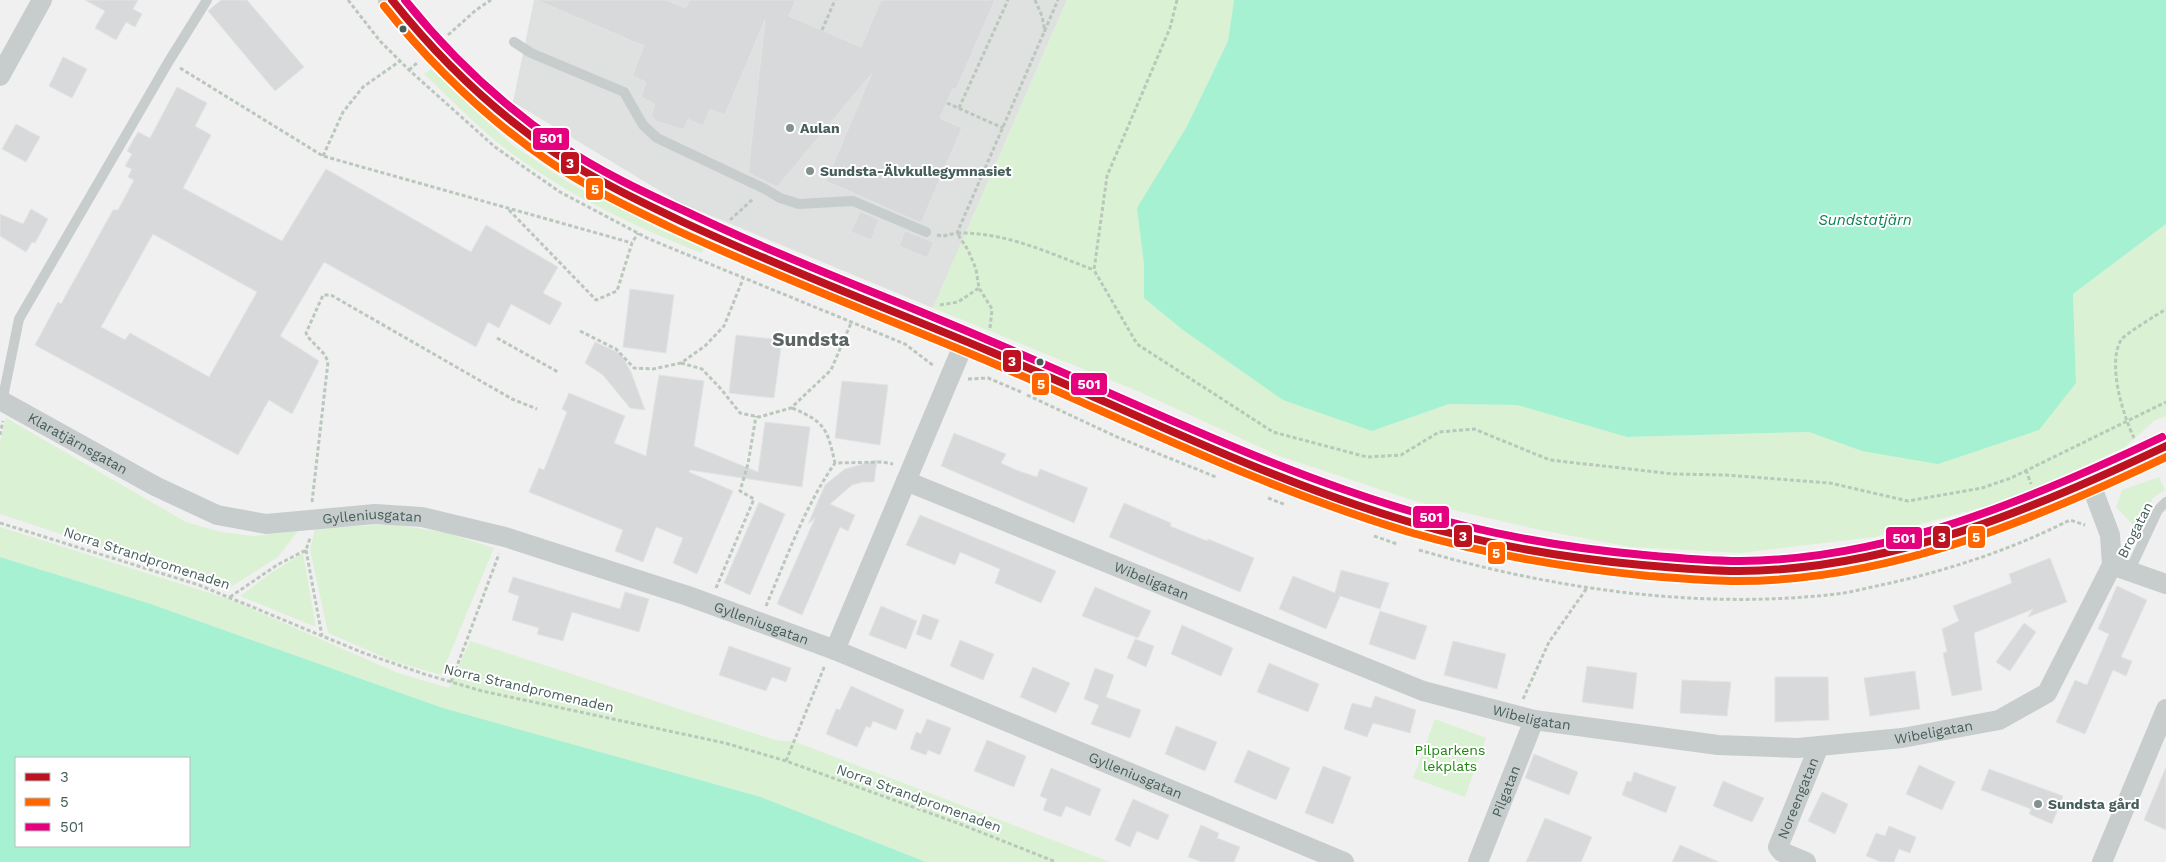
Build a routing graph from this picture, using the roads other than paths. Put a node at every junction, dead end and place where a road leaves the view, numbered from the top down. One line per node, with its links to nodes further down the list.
1 (42, 0): 5 (street)
2 (207, 0): 8 (lane)
3 (392, 0): 7 (street)
4 (514, 42): 6 (lane)
5 (0, 76)
6 (926, 232)
7 (975, 345): 10 (street); 11 (street)
8 (1, 401): 12 (street, Klaratjärnsgatan)
9 (2154, 452): 11 (street)
10 (908, 475): 16 (street); 18 (street, Wibeligatan)
11 (2090, 482): 14 (street)
12 (155, 486): 16 (street, Gylleniusgatan)
13 (2166, 502): 14 (lane, Brogatan)
14 (2121, 568): 15 (street); 19 (street, Wibeligatan)
15 (2166, 584)
16 (835, 650): 20 (street, Gylleniusgatan)
17 (2166, 709): 23 (street)
18 (1525, 717): 19 (street, Wibeligatan); 21 (street, Pilgatan)
19 (1819, 746): 22 (street, Noreengatan)
20 (1344, 862)
21 (1478, 862)
22 (1806, 862)
23 (2102, 862)

